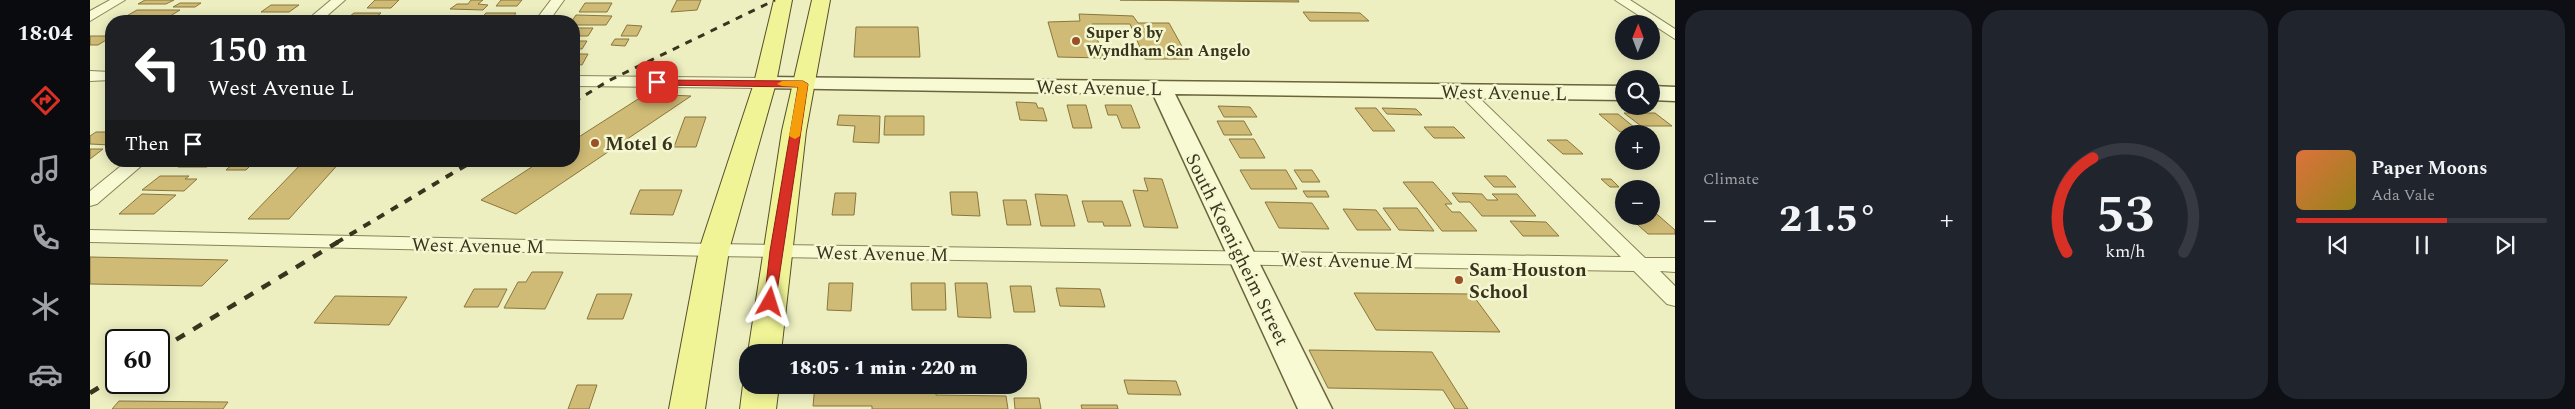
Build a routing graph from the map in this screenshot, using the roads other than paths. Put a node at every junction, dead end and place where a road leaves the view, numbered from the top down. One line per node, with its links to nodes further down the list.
1 (119, 0): 9 (street)
2 (339, 0): 7 (street)
3 (558, 0): 8 (street)
4 (783, 0): 14 (main road)
5 (821, 0): 15 (main road)
6 (1621, 0): 10 (street)
7 (320, 15)
8 (547, 15)
9 (90, 17)
10 (1675, 34)
11 (90, 76): 12 (street)
12 (105, 76)
13 (580, 81): 14 (street, West Avenue L)
14 (765, 83): 15 (main road, West Avenue L); 24 (main road)
15 (803, 84): 16 (main road, West Avenue L); 25 (main road)
16 (1161, 88): 17 (main road, West Avenue L); 26 (main road, South Koenigheim Street)
17 (1464, 91): 18 (main road, West Avenue L); 27 (street)
18 (1615, 93)
19 (1660, 93): 20 (main road)
20 (1675, 94)
21 (131, 167): 22 (street)
22 (90, 200)
23 (90, 236): 24 (street, West Avenue M)
24 (714, 250): 25 (street, West Avenue M); 32 (main road)
25 (776, 251): 26 (street, West Avenue M); 30 (main road)
26 (1243, 259): 27 (street, West Avenue M); 34 (main road, South Koenigheim Street)
27 (1640, 265): 28 (street, West Avenue M); 29 (street)
28 (1675, 265)
29 (1675, 299)
30 (765, 344)
31 (760, 394): 33 (main road)
32 (687, 409)
33 (758, 409)
34 (1315, 409)

